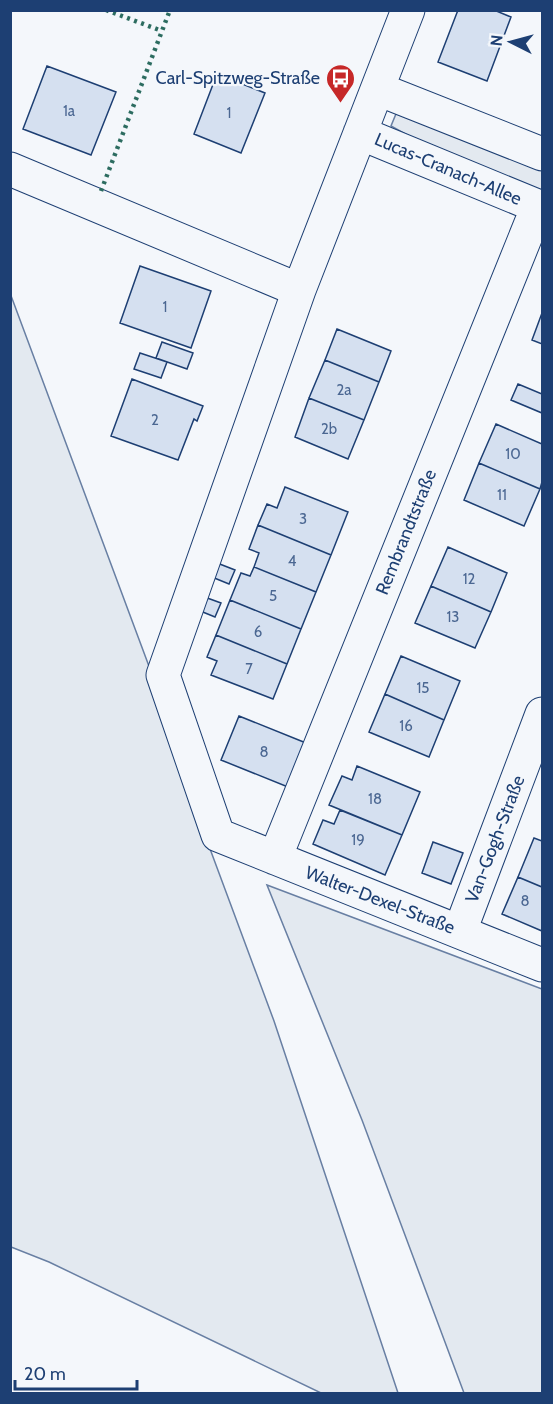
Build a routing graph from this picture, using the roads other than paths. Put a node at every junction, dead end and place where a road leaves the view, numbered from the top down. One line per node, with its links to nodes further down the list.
1 (408, 10): 2 (street)
2 (378, 89): 3 (street, Lucas-Cranach-Allee); 4 (street)
3 (360, 133): 6 (street, Lucas-Cranach-Allee); 7 (street)
4 (543, 154)
5 (10, 169): 7 (street)
6 (540, 207): 9 (street, Rembrandtstraße)
7 (298, 290): 9 (street, Walter-Dexel-Straße)
8 (543, 714): 10 (street, Van-Gogh-Straße)
9 (275, 858): 10 (street, Walter-Dexel-Straße)
10 (460, 931): 11 (street, Walter-Dexel-Straße)
11 (543, 965)

